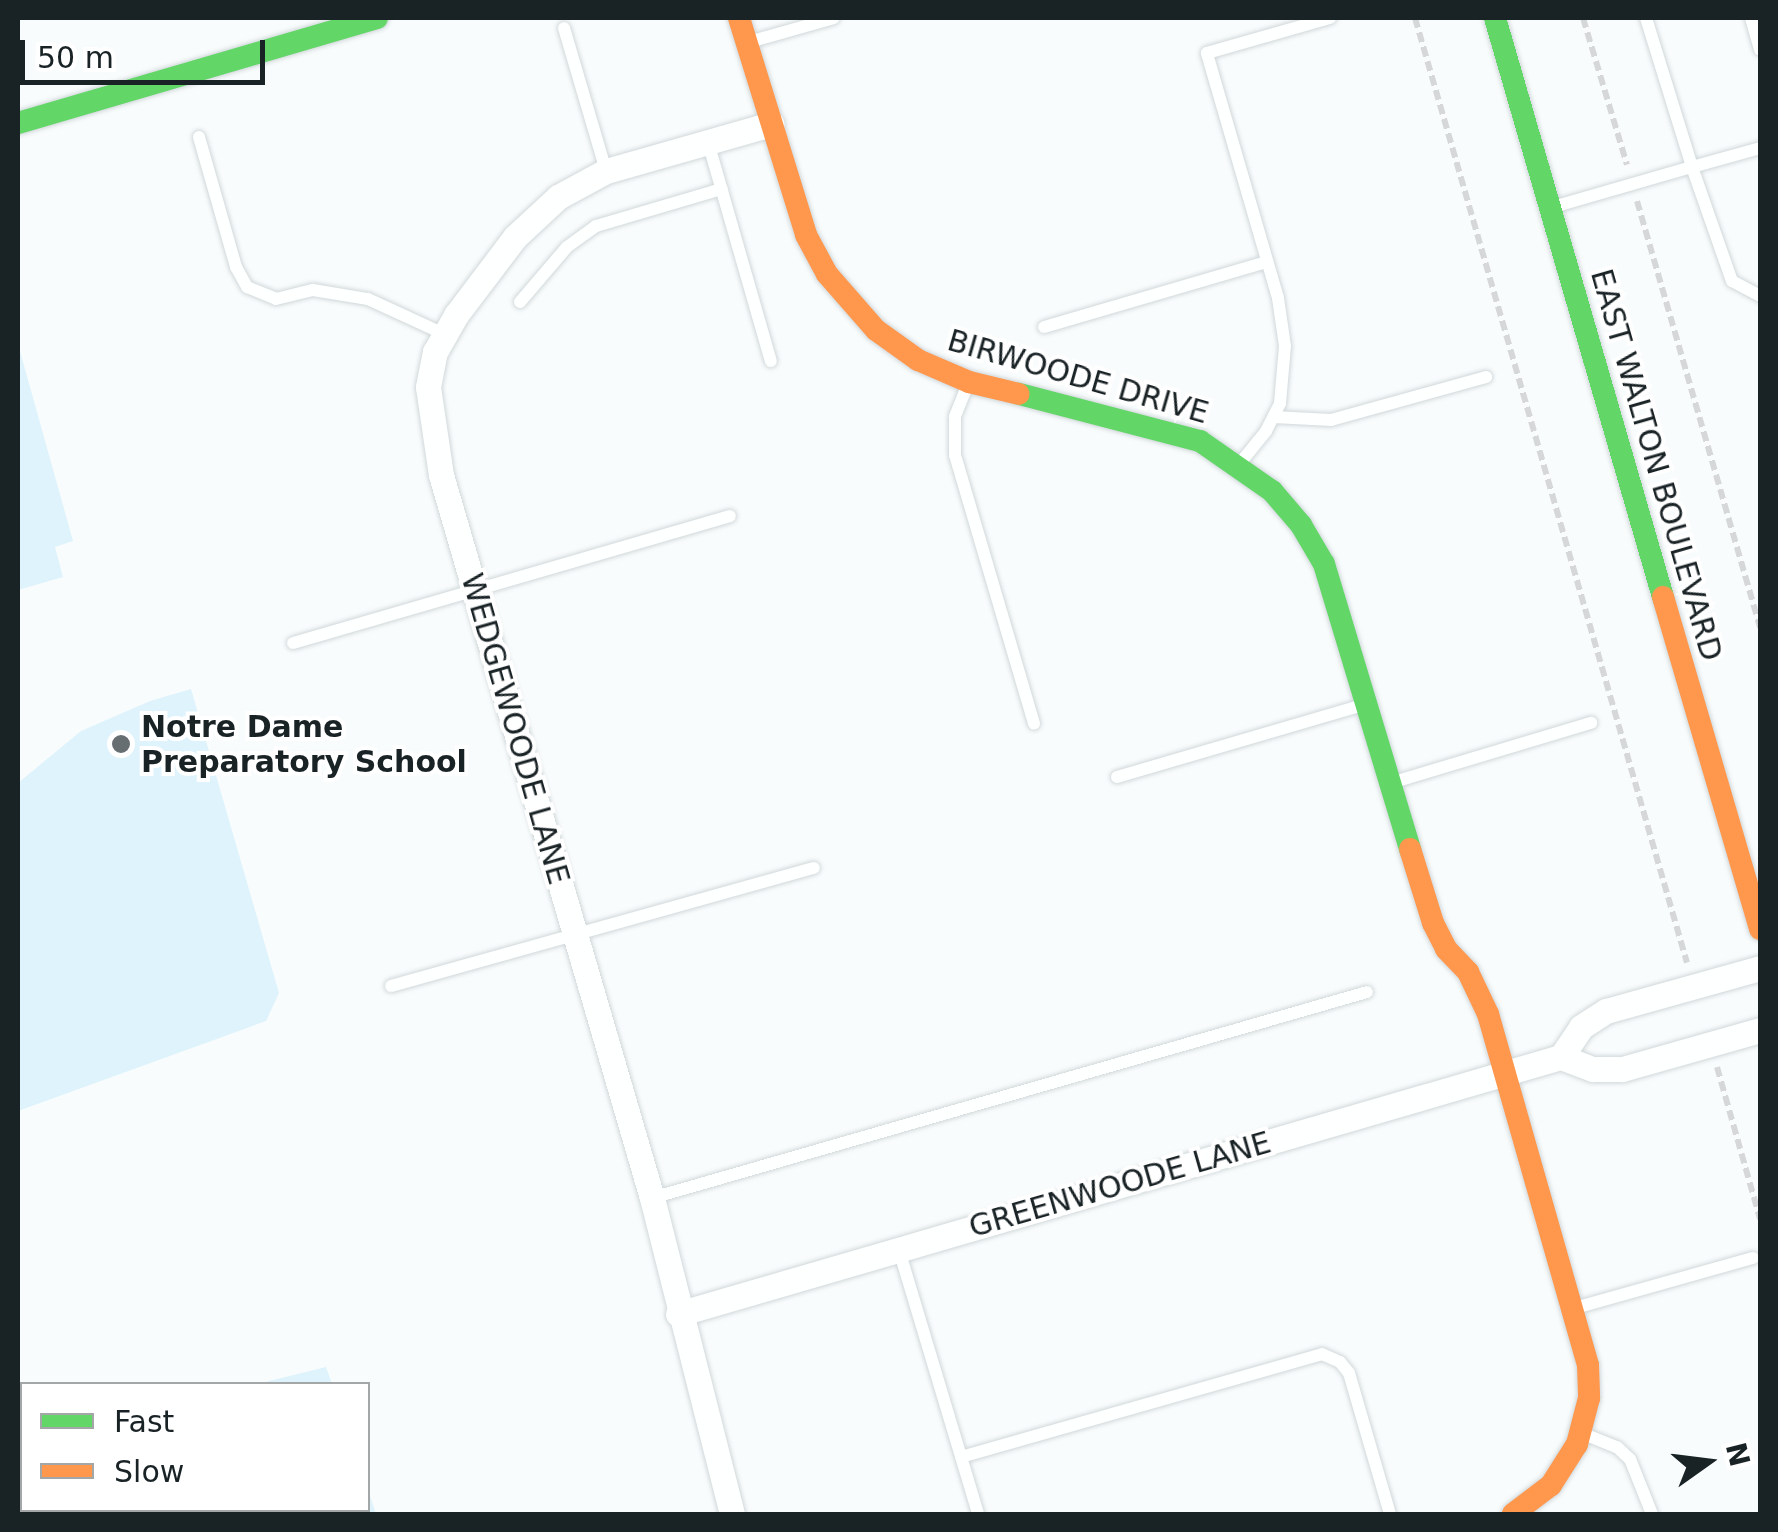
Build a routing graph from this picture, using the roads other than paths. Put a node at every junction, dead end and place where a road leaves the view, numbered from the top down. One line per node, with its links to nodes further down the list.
1 (377, 18): 11 (street)
2 (739, 18): 9 (street, BIRWOODE DRIVE)
3 (834, 18): 9 (lane)
4 (1330, 18): 20 (lane)
5 (1494, 18): 19 (street, EAST WALTON BOULEVARD)
6 (1646, 18): 16 (lane)
7 (1751, 18): 10 (lane)
8 (564, 28): 17 (lane)
9 (747, 43): 12 (street, BIRWOODE DRIVE)
10 (1760, 50)
11 (18, 123)
12 (771, 124): 14 (street, WEDGEWOODE LANE); 27 (street, BIRWOODE DRIVE)
13 (200, 137): 24 (lane)
14 (708, 142): 17 (street, WEDGEWOODE LANE); 18 (lane)
15 (1760, 148): 16 (lane)
16 (1692, 168): 19 (lane); 21 (lane)
17 (606, 171): 24 (street, WEDGEWOODE LANE)
18 (722, 189): 22 (lane); 25 (lane)
19 (1550, 208): 39 (street, EAST WALTON BOULEVARD)
20 (1267, 262): 23 (lane); 28 (lane)
21 (1760, 296)
22 (520, 302)
23 (1044, 327)
24 (444, 334): 31 (street, WEDGEWOODE LANE)
25 (771, 362)
26 (1486, 377): 28 (lane)
27 (968, 382): 29 (street, BIRWOODE DRIVE); 35 (lane)
28 (1274, 417): 29 (lane)
29 (1239, 464): 33 (street, BIRWOODE DRIVE)
30 (730, 516): 31 (lane)
31 (475, 590): 32 (lane); 40 (street, WEDGEWOODE LANE)
32 (292, 644)
33 (1369, 704): 36 (lane); 37 (street, BIRWOODE DRIVE)
34 (1591, 723): 37 (lane)
35 (1034, 724)
36 (1117, 777)
37 (1392, 782): 46 (street, BIRWOODE DRIVE)
38 (814, 868): 40 (lane)
39 (1760, 926)
40 (575, 934): 42 (lane); 47 (street, WEDGEWOODE LANE)
41 (1760, 968): 45 (street)
42 (391, 986)
43 (1367, 992): 47 (lane)
44 (1760, 1030): 45 (street)
45 (1561, 1057): 46 (street, GREENWOODE LANE)
46 (1505, 1073): 48 (street, GREENWOODE LANE); 50 (street, BIRWOODE DRIVE)
47 (652, 1198): 51 (street, WEDGEWOODE LANE)
48 (899, 1250): 51 (street, GREENWOODE LANE); 53 (lane)
49 (1753, 1258): 50 (lane)
50 (1572, 1308): 52 (street, BIRWOODE DRIVE)
51 (678, 1314): 54 (street, WEDGEWOODE LANE)
52 (1582, 1433): 57 (street); 58 (lane)
53 (961, 1457): 55 (lane); 56 (lane)
54 (732, 1514)
55 (978, 1514)
56 (1390, 1514)
57 (1513, 1514)
58 (1652, 1514)

